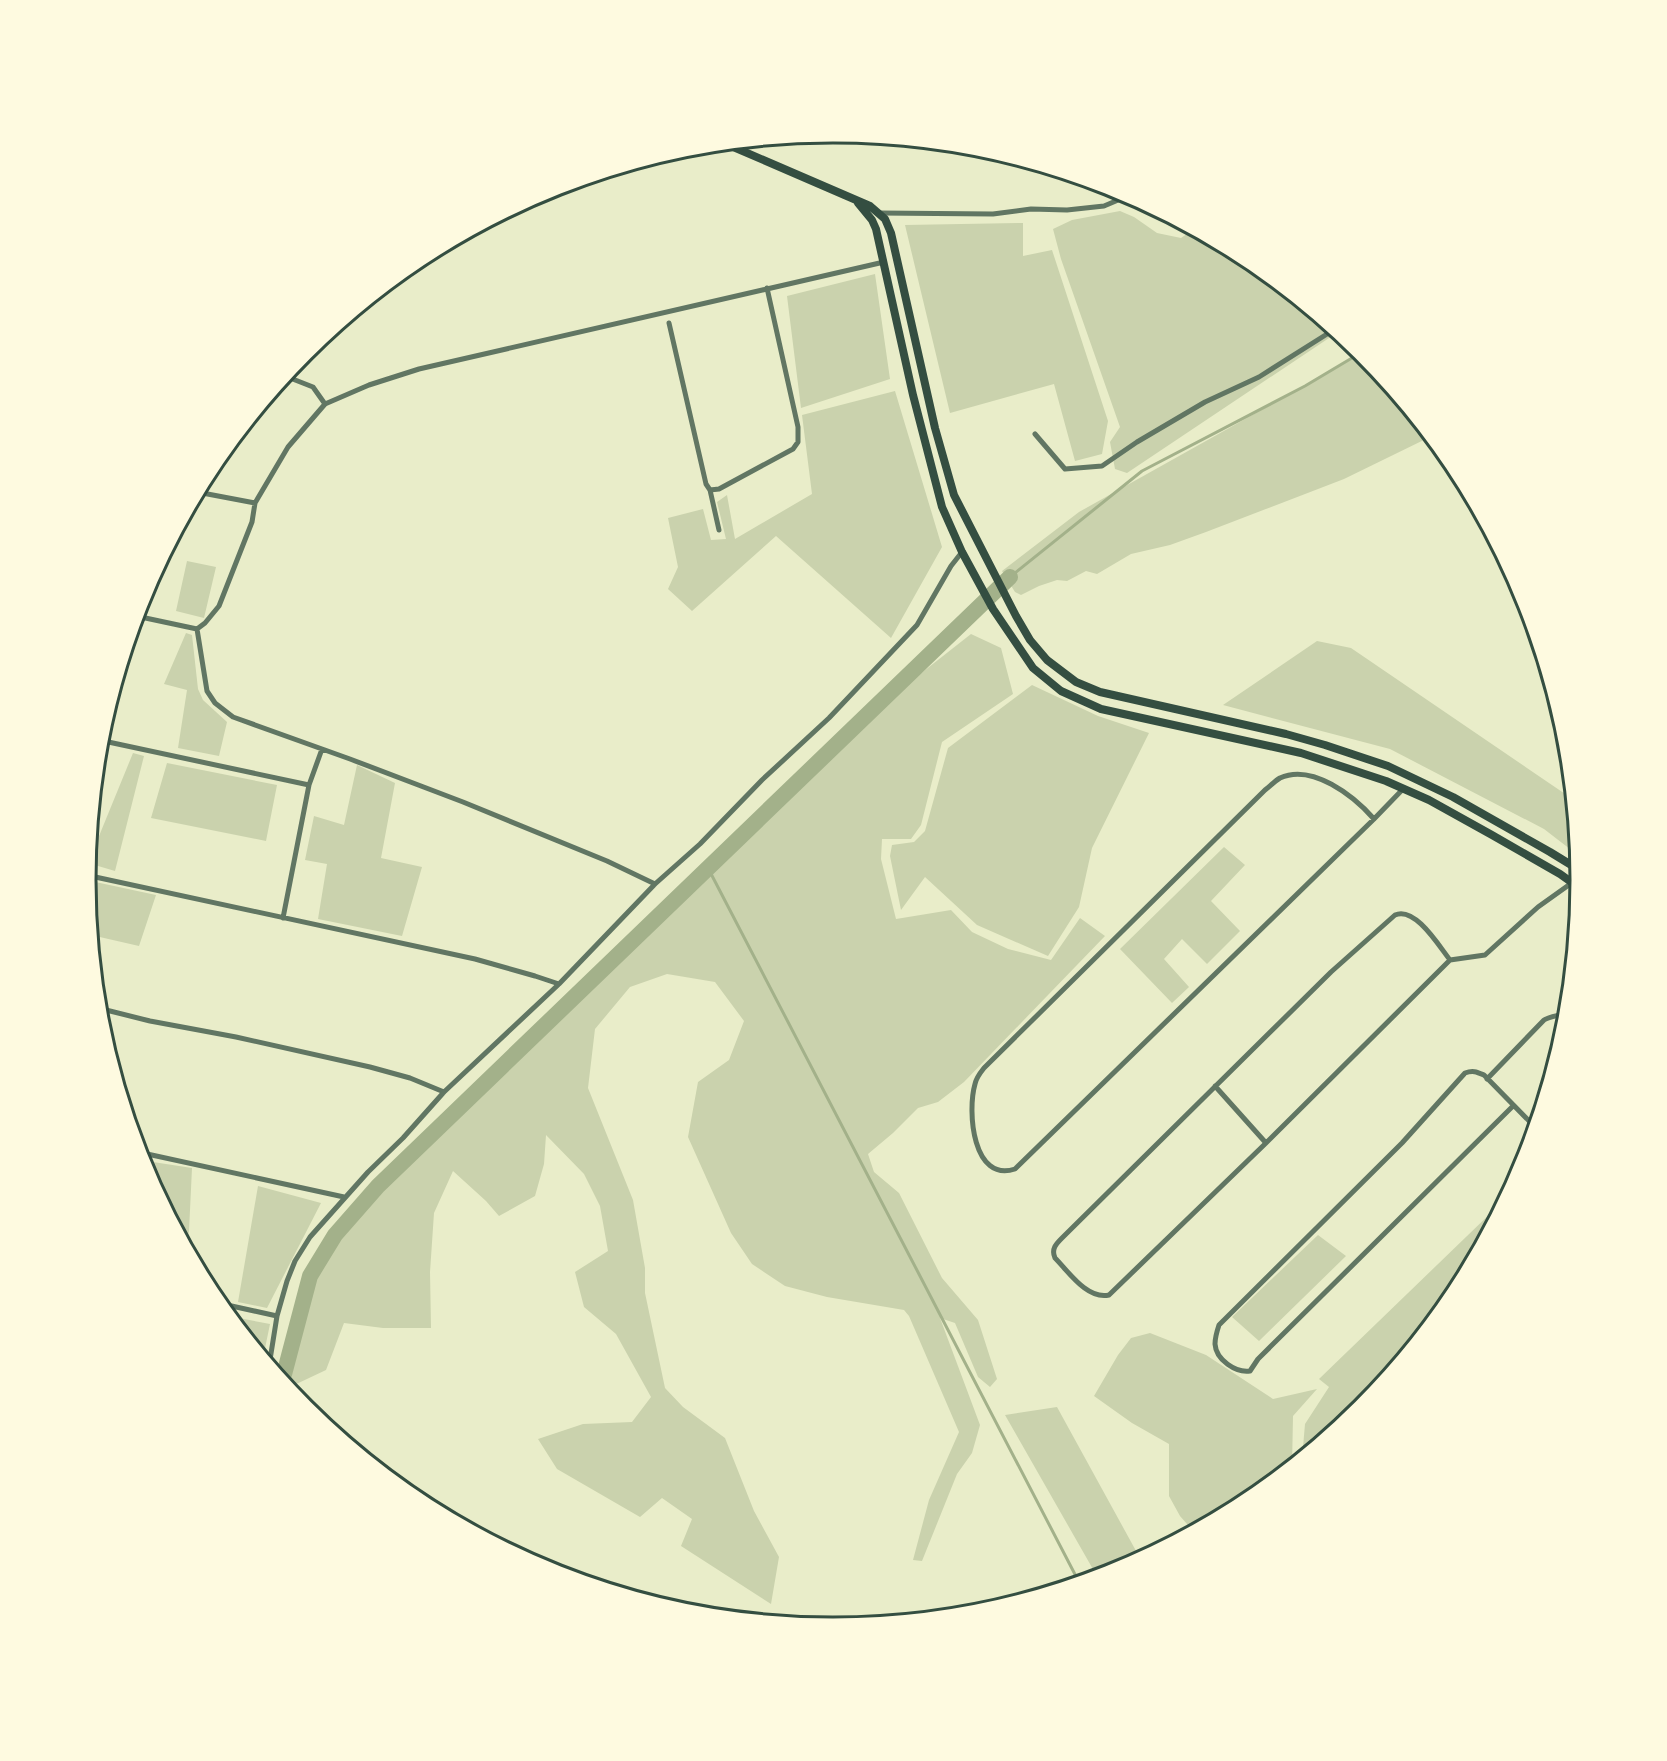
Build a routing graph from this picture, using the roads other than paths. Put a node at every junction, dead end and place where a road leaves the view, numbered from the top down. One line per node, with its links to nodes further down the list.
1 (738, 149): 2 (main road)
2 (855, 200): 4 (main road); 5 (main road)
3 (1118, 200): 4 (street)
4 (879, 213): 24 (main road)
5 (884, 262): 6 (street); 16 (main road)
6 (767, 288): 10 (street); 12 (street)
7 (669, 324): 12 (street)
8 (1329, 334): 11 (street)
9 (293, 379): 10 (street)
10 (325, 404): 14 (street)
11 (1035, 434)
12 (710, 490): 15 (street)
13 (206, 494): 14 (street)
14 (255, 503): 18 (street)
15 (719, 530)
16 (962, 552): 22 (main road); 27 (street)
17 (145, 618): 18 (street)
18 (197, 629): 20 (street)
19 (109, 742): 21 (street)
20 (322, 749): 21 (street); 27 (street)
21 (309, 785): 29 (street)
22 (1404, 788): 23 (street); 26 (main road)
23 (1374, 819): 23 (street)
24 (1570, 864)
25 (96, 877): 29 (street)
26 (1571, 881)
27 (655, 884): 31 (street)
28 (1571, 884): 30 (street)
29 (283, 918): 31 (street)
30 (1450, 960): 35 (street); 39 (street)
31 (559, 984): 36 (street)
32 (108, 1010): 36 (street)
33 (1559, 1014): 34 (street)
34 (1487, 1078): 37 (street); 37 (street)
35 (1215, 1086): 39 (street); 39 (street)
36 (444, 1092): 41 (street)
37 (1513, 1106): 38 (street)
38 (1530, 1123)
39 (1266, 1143)
40 (149, 1154): 41 (street)
41 (344, 1197): 43 (street)
42 (231, 1306): 43 (street)
43 (277, 1316): 44 (street)
44 (271, 1357)

